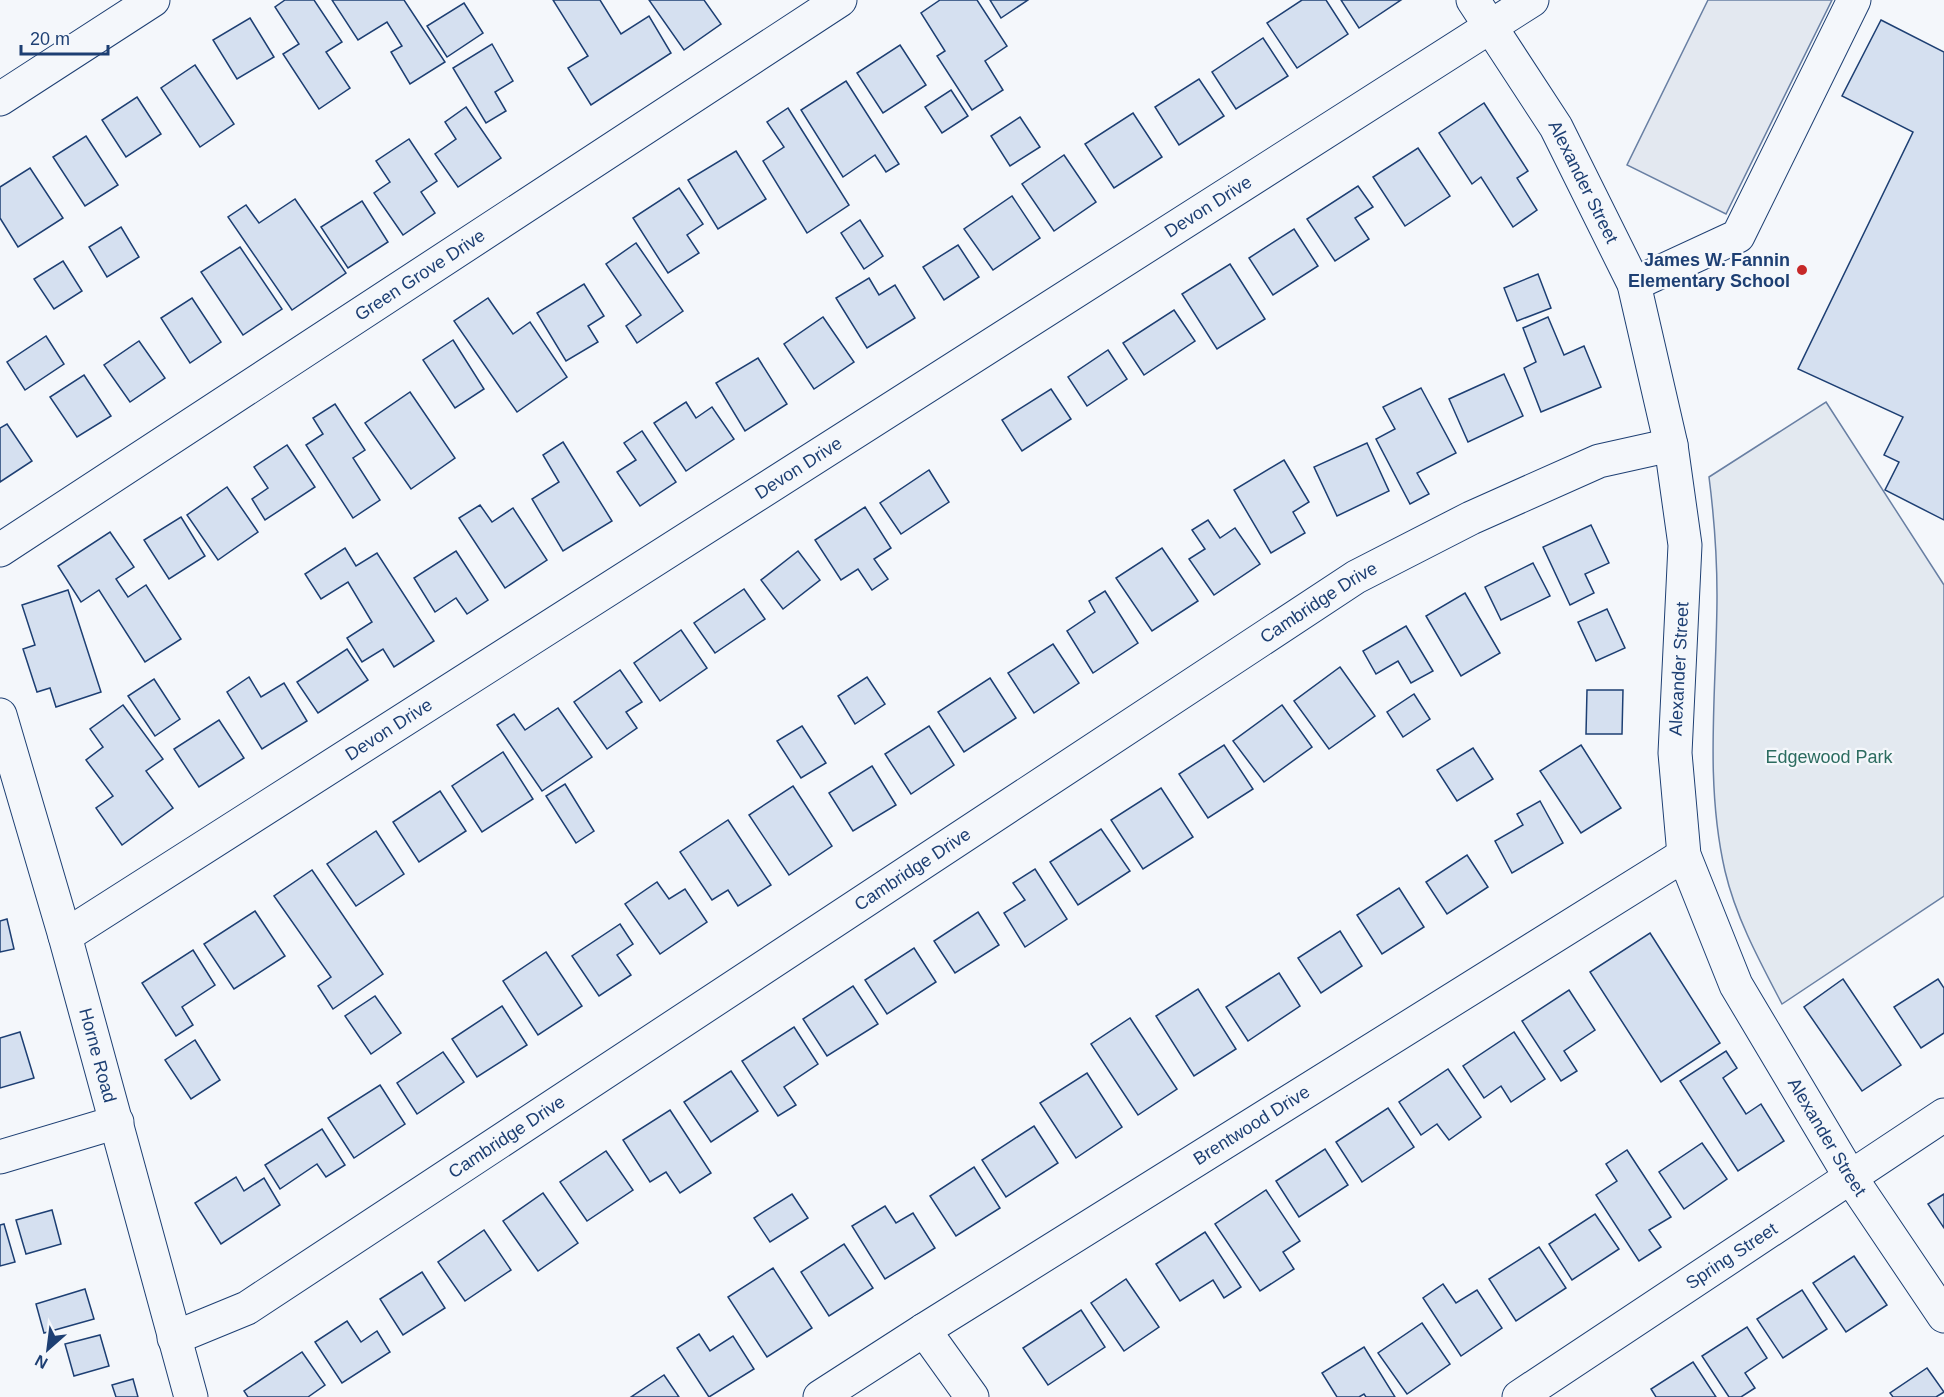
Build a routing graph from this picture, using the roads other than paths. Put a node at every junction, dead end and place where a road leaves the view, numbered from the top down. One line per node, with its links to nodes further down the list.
1 (153, 0): 7 (street)
2 (839, 0): 10 (street, Green Grove Drive)
3 (1473, 0): 6 (street, Alexander Street)
4 (1532, 0): 6 (street, Devon Drive)
5 (1854, 0): 8 (street)
6 (1491, 27): 8 (street, Alexander Street); 14 (street, Devon Drive)
7 (0, 99)
8 (1634, 284): 9 (street, Alexander Street)
9 (1671, 446): 13 (street, Alexander Street); 21 (street, Cambridge Drive)
10 (0, 550)
11 (0, 715): 12 (street, Horne Road)
12 (4, 751): 14 (street, Horne Road)
13 (1683, 855): 18 (street, Alexander Street); 20 (street, Brentwood Drive)
14 (65, 936): 16 (street, Horne Road)
15 (1944, 1115): 18 (street, Spring Street)
16 (117, 1122): 17 (street); 21 (street, Horne Road)
17 (0, 1157)
18 (1851, 1178): 19 (street, Alexander Street); 25 (street, Spring Street)
19 (1944, 1316)
20 (924, 1330): 23 (street, Brentwood Drive); 24 (street)
21 (174, 1338): 22 (street, Horne Road)
22 (191, 1397)
23 (820, 1397)
24 (972, 1397)
25 (1519, 1397)

